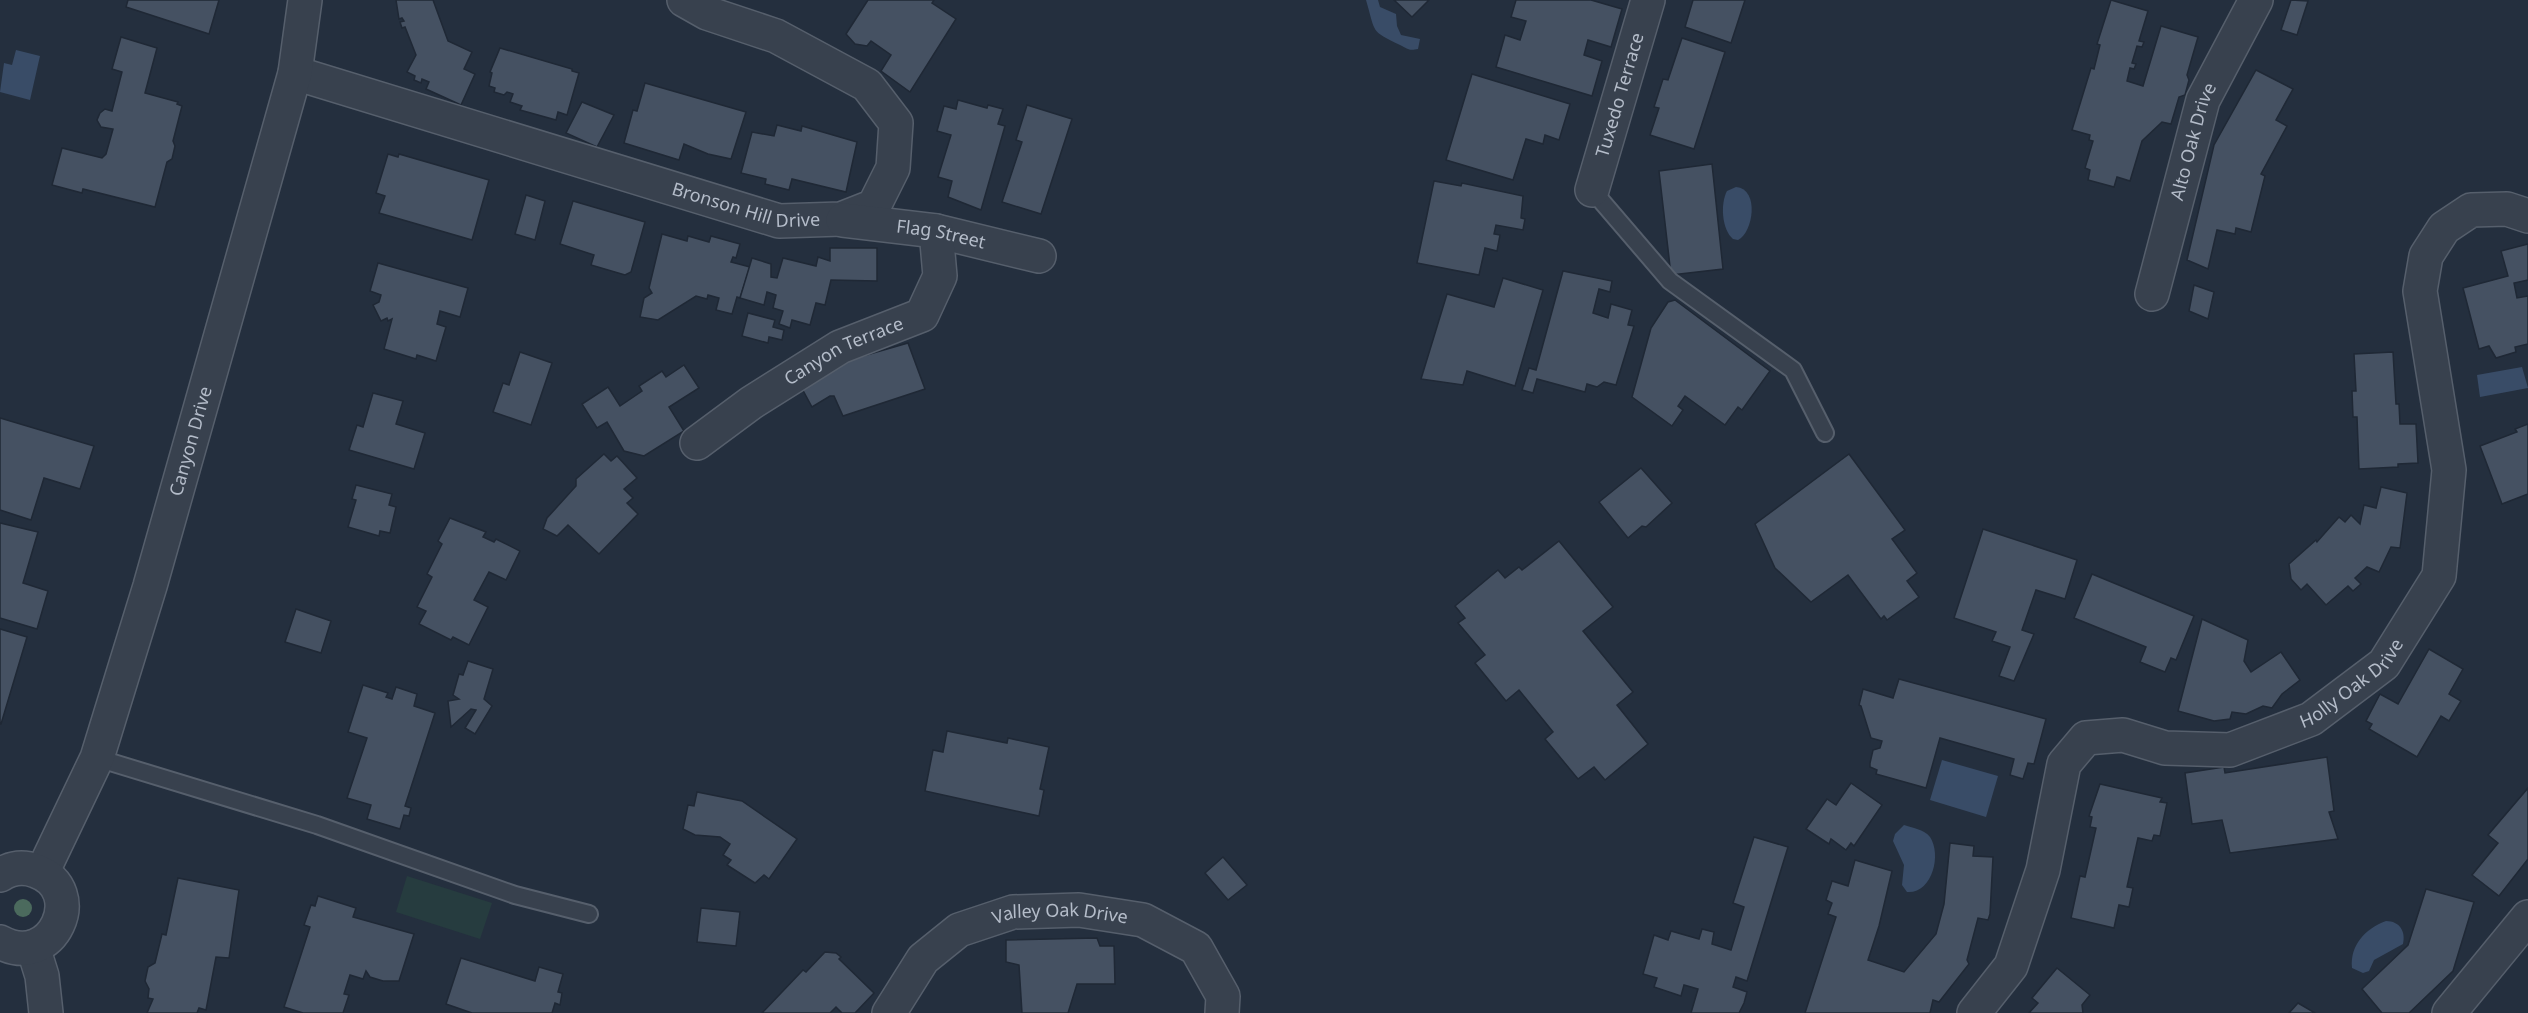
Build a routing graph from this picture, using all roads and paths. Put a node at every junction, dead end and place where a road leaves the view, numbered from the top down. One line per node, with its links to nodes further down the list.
1 (305, 0): 5 (street, Canyon Drive)
2 (684, 0): 8 (street, Bronson Hill Drive)
3 (1648, 0): 6 (street, Tuxedo Terrace)
4 (2256, 0): 11 (street, Alto Oak Drive)
5 (295, 73): 8 (street, Bronson Hill Drive); 14 (street, Canyon Drive)
6 (1592, 190): 12 (lane)
7 (2528, 216): 24 (street, Holly Oak Drive)
8 (841, 219): 9 (street, Flag Street)
9 (936, 231): 10 (street, Flag Street); 13 (street, Canyon Terrace)
10 (1038, 256)
11 (2152, 294)
12 (1826, 433)
13 (697, 444)
14 (97, 758): 15 (street, Canyon Drive); 17 (lane)
15 (42, 873): 16 (street); 20 (street)
16 (0, 875)
17 (589, 914)
18 (2528, 917): 25 (street)
19 (0, 942): 20 (street)
20 (33, 947): 21 (street)
21 (46, 1013)
22 (889, 1013): 23 (street, Valley Oak Drive)
23 (1222, 1013)
24 (1974, 1013)
25 (2449, 1013)

